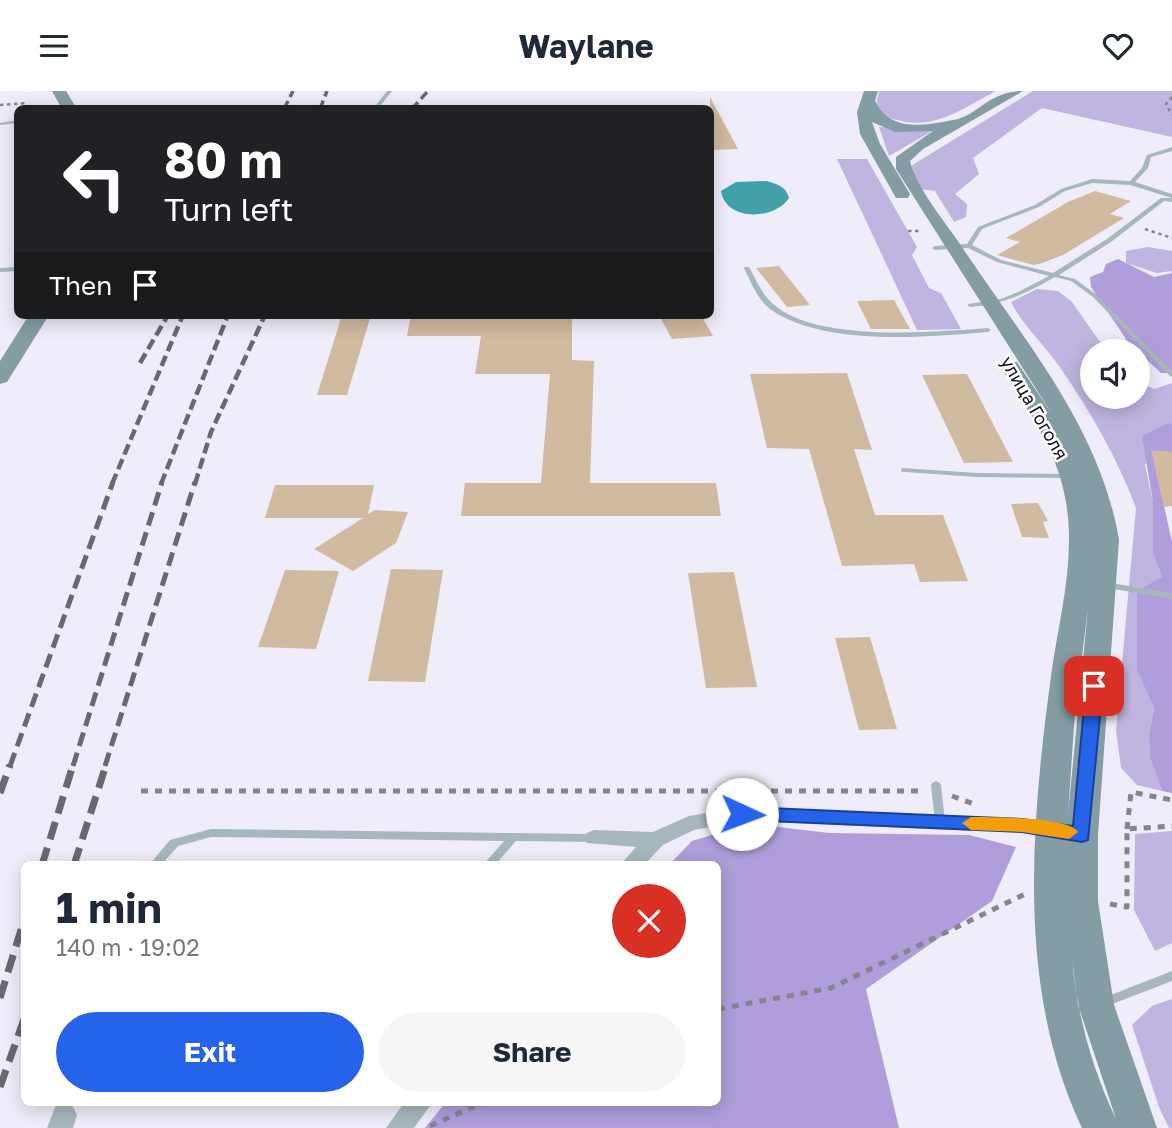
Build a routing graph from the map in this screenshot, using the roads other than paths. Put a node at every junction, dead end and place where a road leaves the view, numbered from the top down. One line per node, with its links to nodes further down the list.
1 (46, 91): 4 (street)
2 (390, 91): 6 (lane)
3 (1016, 91): 7 (street)
4 (61, 96)
5 (869, 96): 7 (street); 9 (street)
6 (378, 105)
7 (964, 120): 9 (street)
8 (1172, 149): 10 (lane)
9 (895, 165): 12 (street)
10 (1131, 183): 11 (lane); 12 (lane)
11 (1172, 198): 14 (lane)
12 (952, 247): 14 (lane); 15 (street)
13 (747, 268): 18 (lane)
14 (1054, 273): 15 (lane); 20 (lane)
15 (980, 304): 18 (street, улица Гоголя); 25 (street)
16 (18, 319): 19 (street)
17 (37, 319): 21 (street)
18 (988, 330): 23 (street, улица Гоголя)
19 (0, 347)
20 (1172, 375)
21 (0, 378)
22 (905, 470): 23 (lane)
23 (1073, 476): 24 (street, улица Гоголя)
24 (1077, 580): 25 (lane); 29 (street, улица Гоголя)
25 (1103, 584): 26 (lane); 29 (street)
26 (1172, 596)
27 (936, 788): 28 (lane)
28 (940, 822): 29 (street); 32 (street)
29 (1065, 832): 37 (street, улица Гоголя)
30 (512, 838): 31 (lane); 33 (lane); 34 (lane)
31 (594, 838): 32 (street)
32 (656, 840): 35 (street)
33 (158, 861)
34 (492, 861)
35 (634, 861)
36 (1172, 976): 37 (lane)
37 (1078, 1005): 40 (street, улица Гоголя); 41 (street, улица Гоголя)
38 (417, 1106): 39 (street)
39 (399, 1128)
40 (1101, 1128)
41 (1138, 1128)

